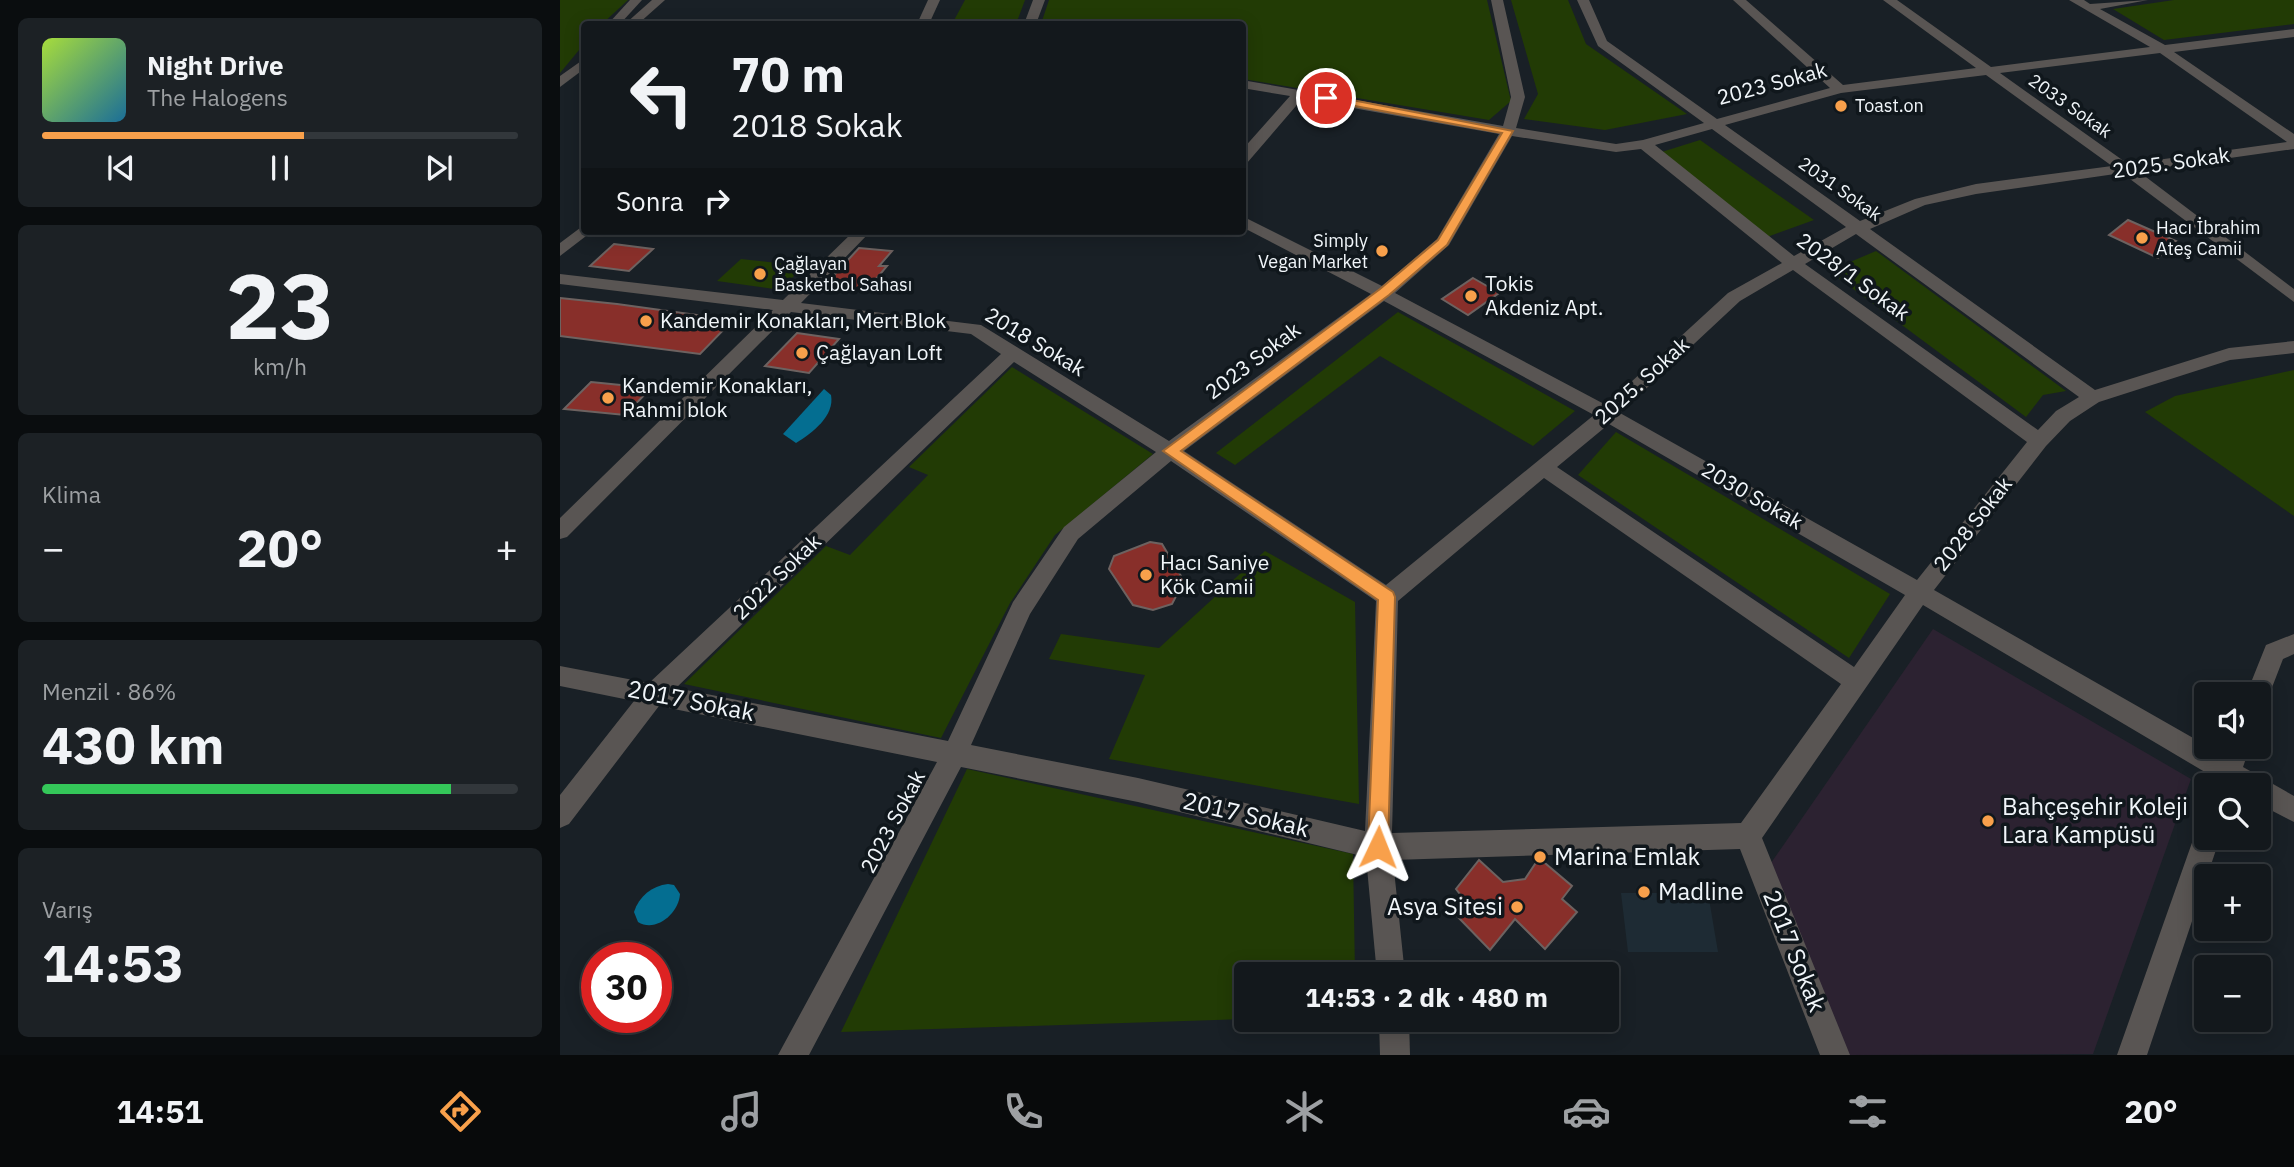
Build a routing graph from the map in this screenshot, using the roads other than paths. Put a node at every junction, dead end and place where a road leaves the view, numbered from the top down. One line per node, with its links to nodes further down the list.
1 (636, 0): 12 (street)
2 (659, 0): 13 (street)
3 (934, 0): 14 (street)
4 (1039, 0): 15 (street)
5 (1497, 0): 25 (street)
6 (1583, 0): 24 (street, 2031 Sokak)
7 (1739, 0): 22 (street)
8 (1889, 0): 19 (street, 2033 Sokak)
9 (2075, 0): 11 (street)
10 (2142, 0): 11 (street)
11 (2091, 7): 17 (street)
12 (617, 21)
13 (634, 21)
14 (924, 21)
15 (1031, 21)
16 (2294, 33): 17 (street, 2023 Sokak)
17 (2161, 48): 19 (street, 2023 Sokak); 26 (street)
18 (581, 67): 20 (street)
19 (1986, 70): 22 (street, 2023 Sokak); 29 (street, 2033 Sokak)
20 (560, 83)
21 (1246, 85): 23 (street)
22 (1840, 89): 24 (street, 2023 Sokak)
23 (1300, 93): 25 (street); 28 (street)
24 (1714, 124): 27 (street, 2023 Sokak); 31 (street, 2031 Sokak)
25 (1508, 131): 27 (street, 2023 Sokak); 37 (street, 2023 Sokak)
26 (2294, 142): 29 (street, 2025. Sokak)
27 (1644, 144): 35 (street, 2028/1 Sokak)
28 (1246, 155)
29 (2126, 169): 31 (street, 2025. Sokak); 38 (street, 2033 Sokak)
30 (1246, 223): 37 (street, 2030 Sokak)
31 (1860, 227): 35 (street, 2025. Sokak); 42 (street, 2031 Sokak)
32 (581, 233): 34 (street)
33 (859, 235): 39 (street)
34 (560, 251)
35 (1793, 263): 43 (street, 2025. Sokak); 44 (street, 2028/1 Sokak)
36 (560, 279): 39 (street, 2018 Sokak)
37 (1385, 292): 43 (street, 2030 Sokak); 45 (street, 2023 Sokak)
38 (2294, 297)
39 (784, 308): 41 (street, 2018 Sokak); 47 (street)
40 (2294, 347): 42 (street, 2028 Sokak)
41 (1012, 354): 45 (street, 2018 Sokak); 54 (street, 2022 Sokak)
42 (2092, 397): 44 (street, 2028 Sokak)
43 (1609, 413): 46 (street, 2025. Sokak); 48 (street, 2030 Sokak)
44 (2039, 441): 48 (street, 2028 Sokak)
45 (1170, 451): 49 (street, 2018 Sokak); 55 (street, 2023 Sokak)
46 (1543, 468): 49 (street, 2025. Sokak); 52 (street)
47 (560, 531)
48 (1919, 593): 52 (street, 2028 Sokak); 56 (street, 2030 Sokak)
49 (1387, 597): 61 (street)
50 (2294, 644): 53 (street)
51 (560, 676): 54 (street, 2017 Sokak)
52 (1857, 682): 60 (street, 2028 Sokak)
53 (2263, 682)
54 (655, 693): 55 (street, 2017 Sokak); 59 (street, 2022 Sokak)
55 (955, 753): 61 (street, 2017 Sokak); 65 (street, 2023 Sokak)
56 (2217, 773)
57 (2271, 797): 58 (street)
58 (2294, 810)
59 (560, 815)
60 (1748, 836): 61 (street, 2017 Sokak); 67 (street, 2017 Sokak)
61 (1378, 847): 63 (street)
62 (2203, 850): 68 (street)
63 (1390, 962)
64 (1395, 1032): 66 (street)
65 (793, 1055)
66 (1395, 1055)
67 (1835, 1055)
68 (2132, 1055)

